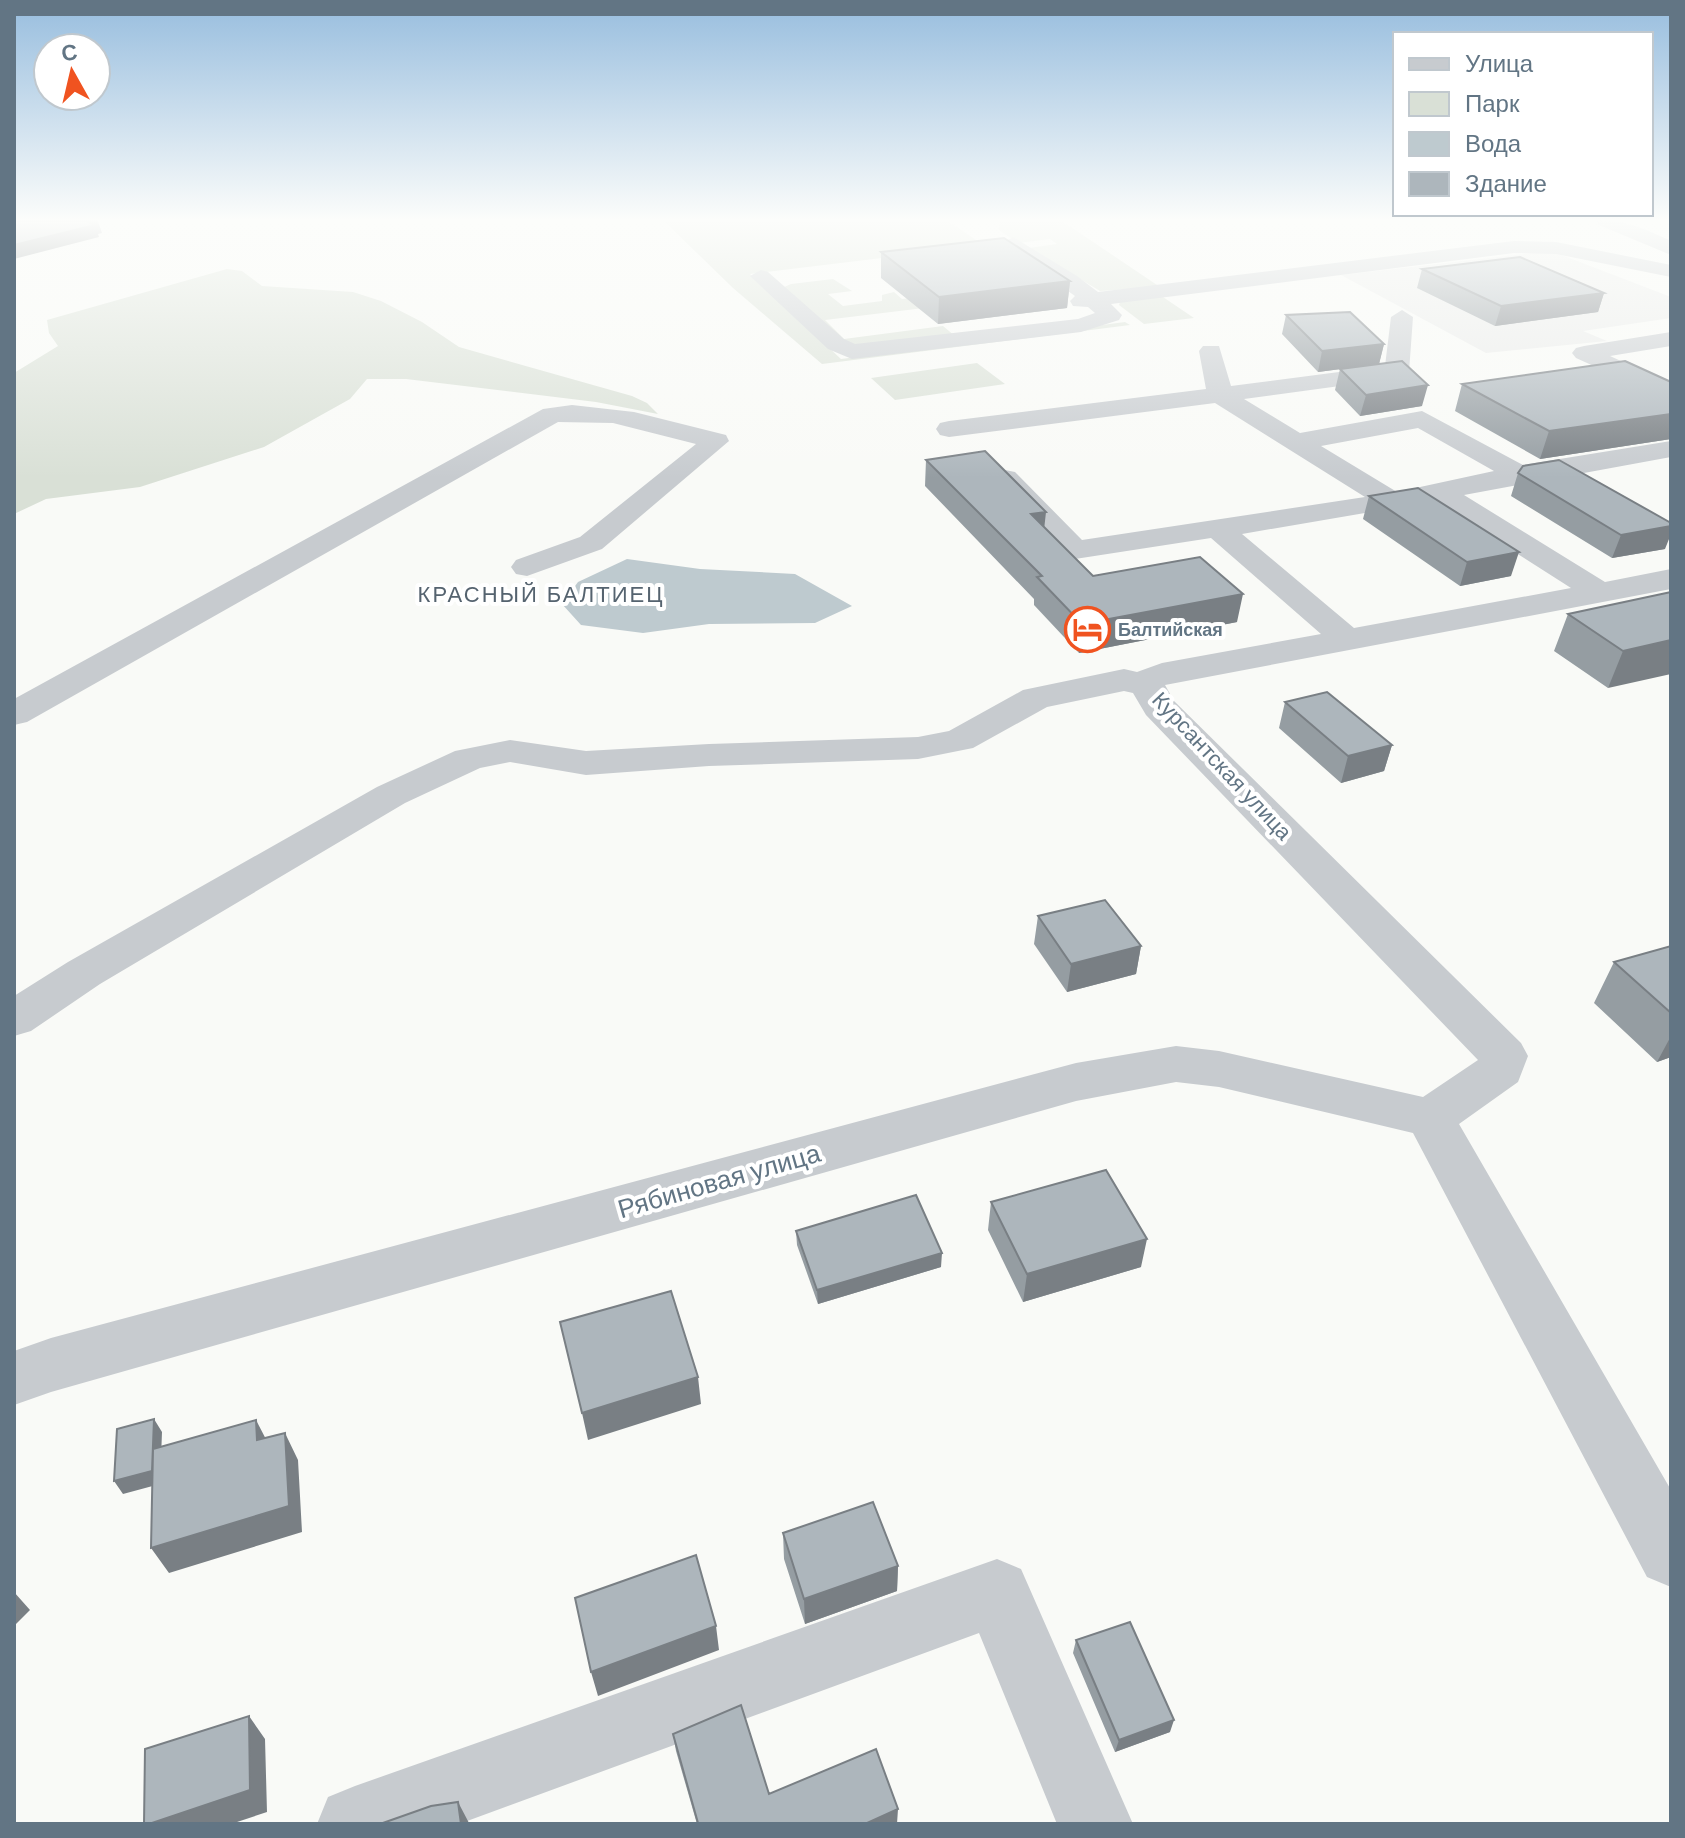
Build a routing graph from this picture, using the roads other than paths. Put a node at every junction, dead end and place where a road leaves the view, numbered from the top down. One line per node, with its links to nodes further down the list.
1 (795, 307): 2 (street)
2 (1098, 307)
3 (1402, 317): 7 (street)
4 (1671, 339): 6 (street)
5 (1211, 351): 7 (street)
6 (1671, 393)
7 (1220, 395): 8 (street); 9 (street)
8 (949, 429)
9 (1298, 442): 11 (street); 14 (street)
10 (1671, 449): 11 (street)
11 (1519, 474): 13 (street)
12 (1005, 478): 15 (street)
13 (1440, 492): 14 (street); 18 (street)
14 (1392, 502): 15 (street)
15 (1218, 529): 19 (street)
16 (527, 567): 21 (street)
17 (1671, 579): 18 (street, Курсантская улица)
18 (1601, 593): 19 (street, Курсантская улица)
19 (1348, 640): 20 (street, Курсантская улица)
20 (1147, 685): 22 (street); 23 (street, Курсантская улица)
21 (14, 714)
22 (14, 1019)
23 (1430, 1118): 24 (street, Рябиновая улица); 25 (street)
24 (14, 1378)
25 (1671, 1554)
26 (355, 1824): 27 (street)
27 (1095, 1824)

